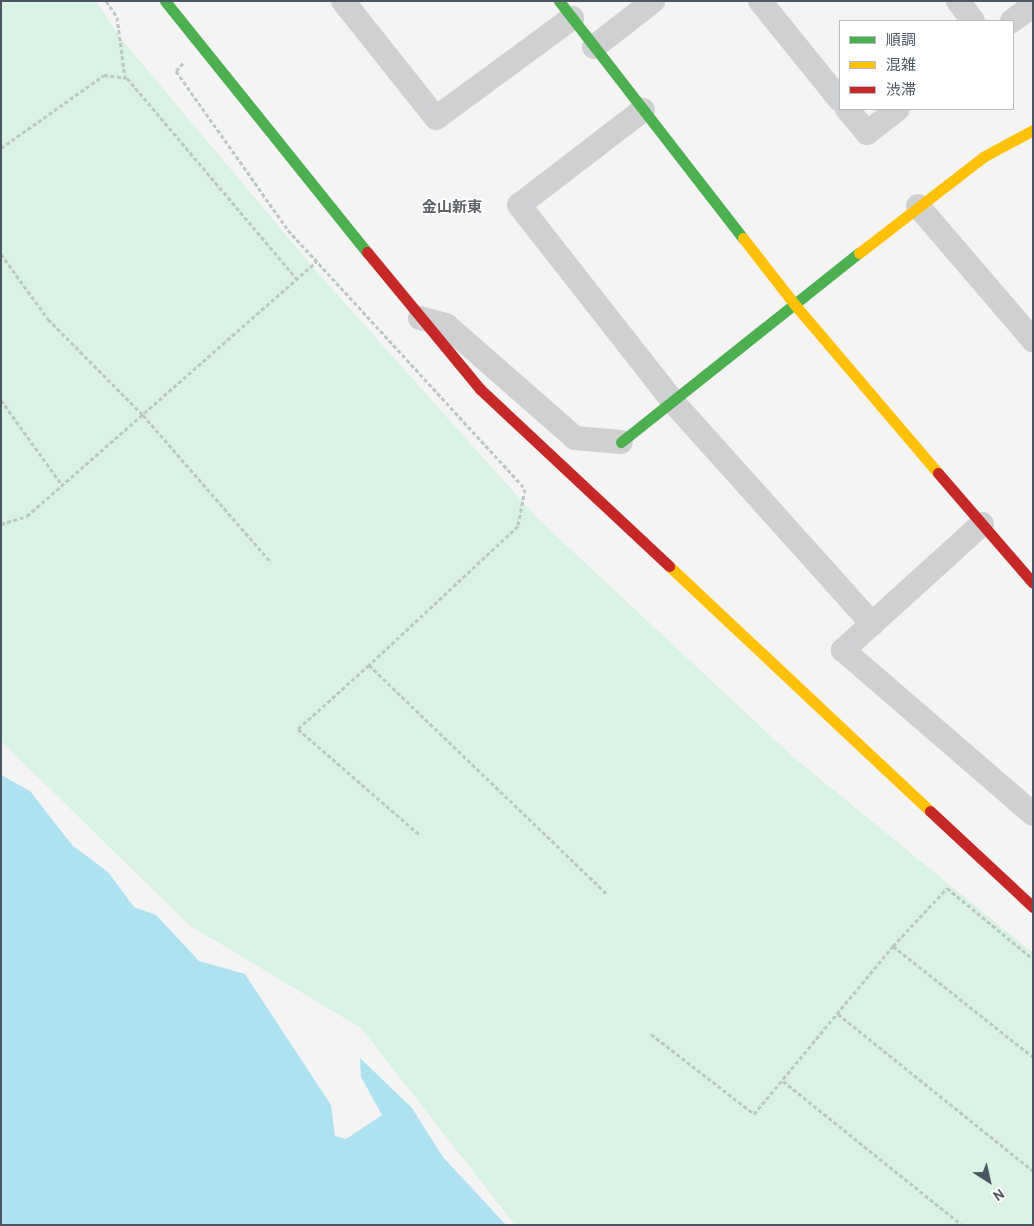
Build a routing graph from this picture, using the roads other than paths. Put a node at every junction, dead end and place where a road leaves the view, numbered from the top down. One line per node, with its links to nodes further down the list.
1 (165, 1): 18 (street)
2 (343, 1): 7 (street)
3 (653, 1): 10 (street)
4 (760, 1): 11 (street)
5 (958, 1): 8 (street)
6 (1033, 5): 9 (street)
7 (565, 10): 10 (street)
8 (971, 20)
9 (1013, 20)
10 (594, 47): 12 (street)
11 (839, 99)
12 (643, 110): 17 (street); 20 (street)
13 (848, 110): 14 (street)
14 (897, 110)
15 (1033, 130): 16 (street)
16 (918, 206): 17 (street); 19 (street)
17 (795, 306): 20 (street); 22 (street)
18 (420, 318): 21 (street); 26 (street)
19 (1033, 340)
20 (674, 403): 21 (street); 24 (street)
21 (621, 442)
22 (982, 524): 23 (street); 24 (street)
23 (1033, 583)
24 (872, 624): 25 (street)
25 (1033, 814)
26 (1033, 907)

